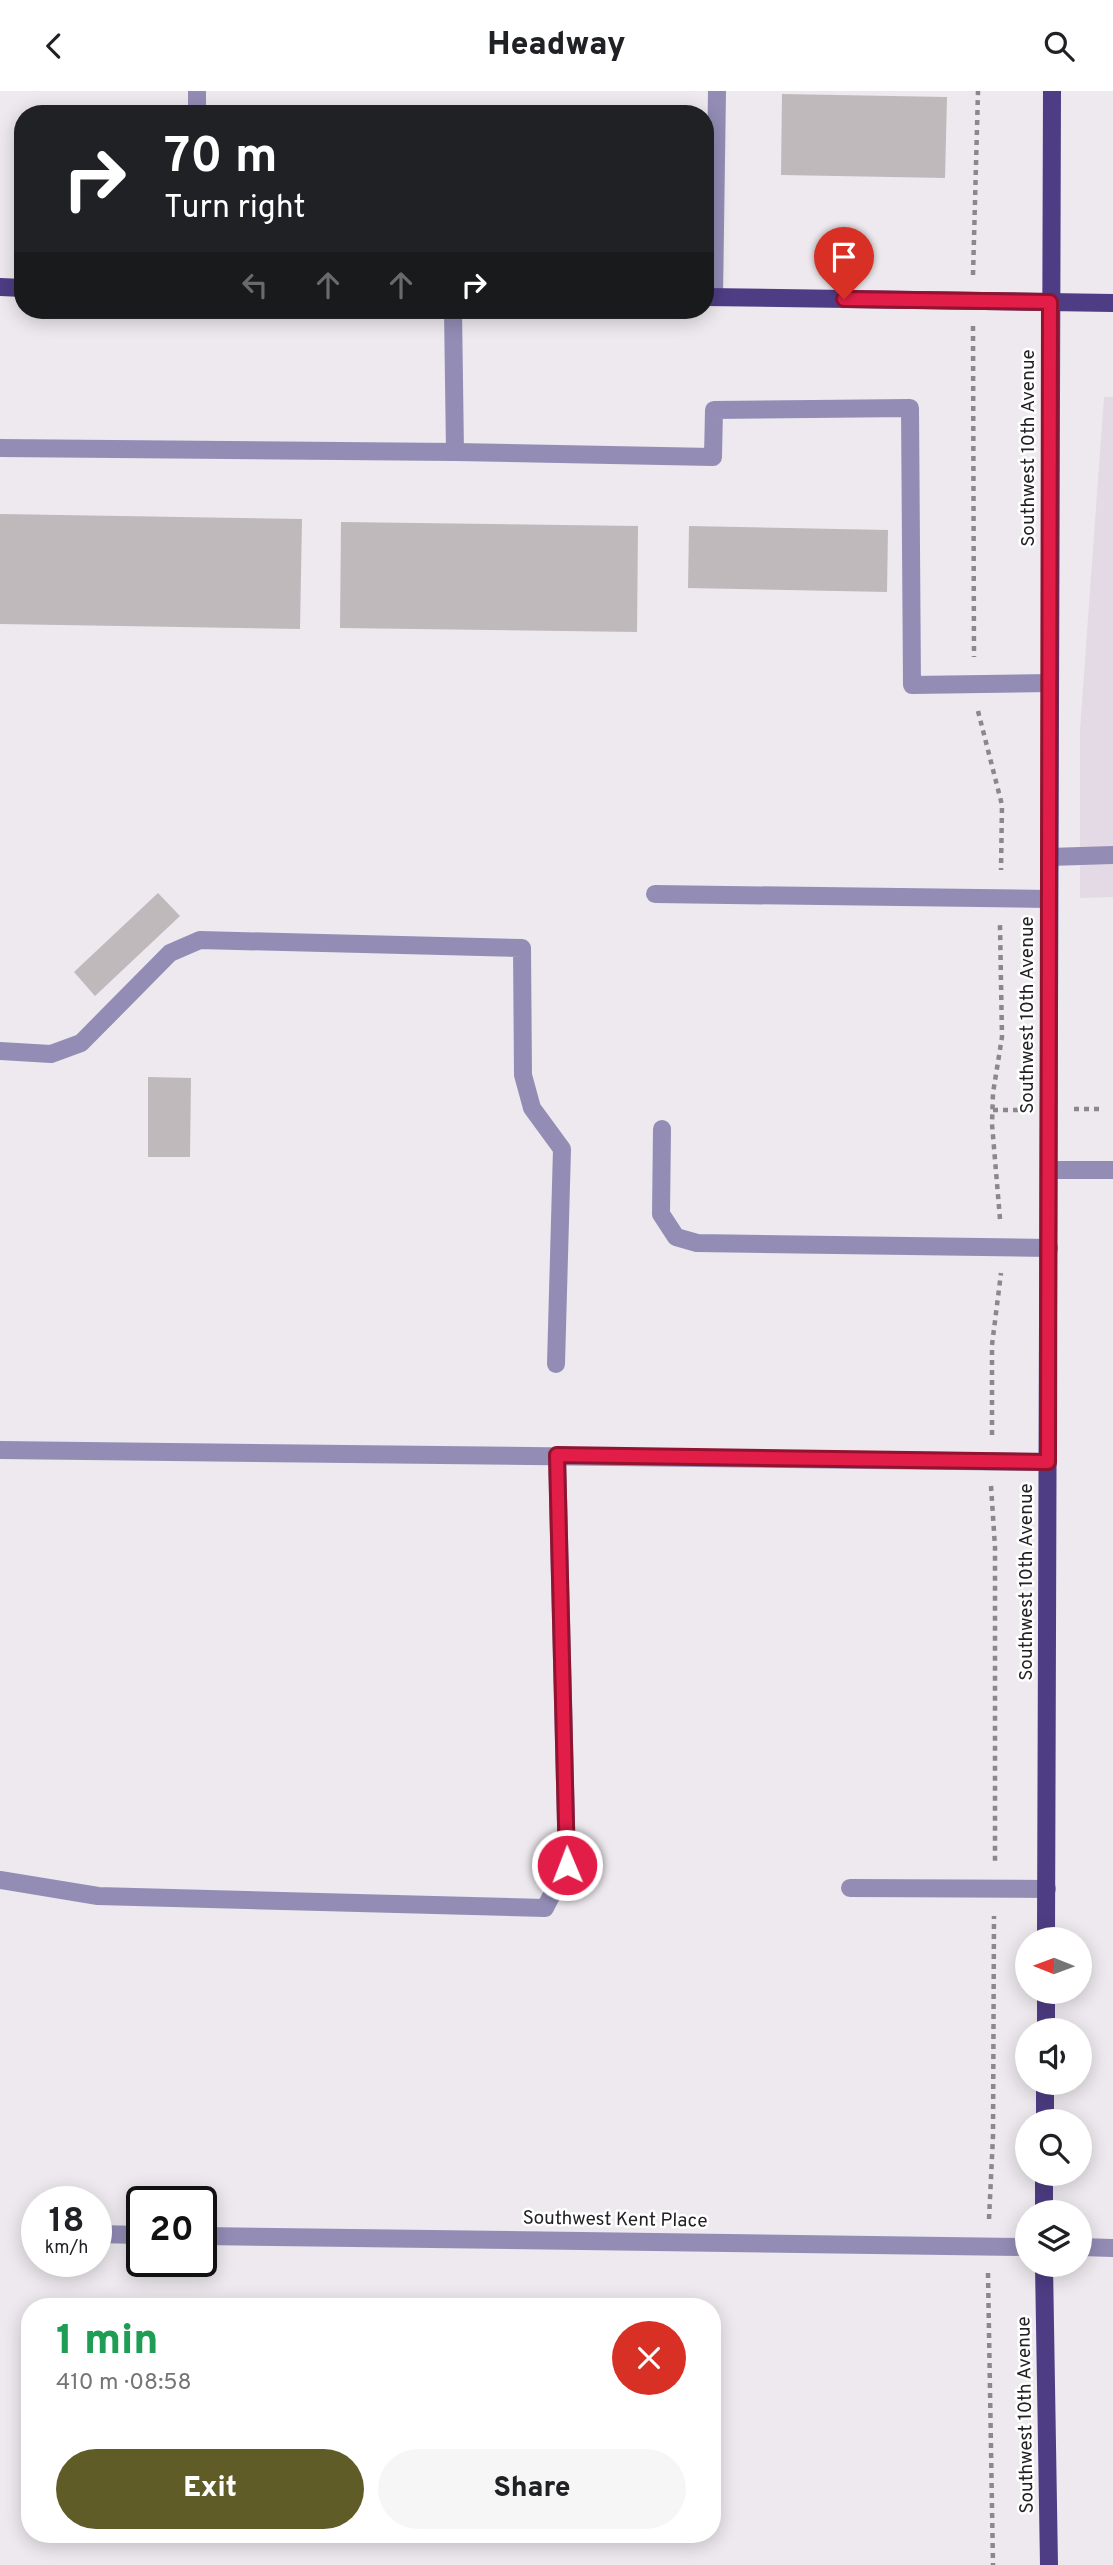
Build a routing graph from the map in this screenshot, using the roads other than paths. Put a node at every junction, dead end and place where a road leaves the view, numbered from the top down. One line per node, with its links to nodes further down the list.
1 (717, 91): 3 (street)
2 (1052, 91): 5 (main road, Southwest 10th Avenue)
3 (714, 179)
4 (714, 297): 5 (main road)
5 (1050, 302): 6 (main road); 10 (main road, Southwest 10th Avenue)
6 (1113, 303)
7 (453, 319): 9 (street)
8 (0, 447): 9 (street)
9 (455, 451): 10 (street)
10 (1050, 683): 12 (main road, Southwest 10th Avenue)
11 (1113, 855): 12 (street)
12 (1049, 857): 14 (main road, Southwest 10th Avenue)
13 (655, 894): 14 (street)
14 (1049, 899): 17 (main road, Southwest 10th Avenue)
15 (0, 1051): 20 (street)
16 (662, 1129): 19 (street)
17 (1049, 1170): 18 (street); 19 (main road, Southwest 10th Avenue)
18 (1113, 1170)
19 (1049, 1248): 23 (main road, Southwest 10th Avenue)
20 (556, 1364)
21 (0, 1450): 22 (street)
22 (557, 1455): 23 (street); 24 (street)
23 (1048, 1462): 26 (main road, Southwest 10th Avenue)
24 (0, 1880)
25 (849, 1888): 26 (street)
26 (1047, 1889): 27 (main road, Southwest 10th Avenue)
27 (1046, 1927)
28 (217, 2236): 29 (street, Southwest Kent Place)
29 (1015, 2247)
30 (1092, 2248): 31 (street)
31 (1113, 2248)
32 (1044, 2277): 33 (main road, Southwest 10th Avenue)
33 (1049, 2565)

